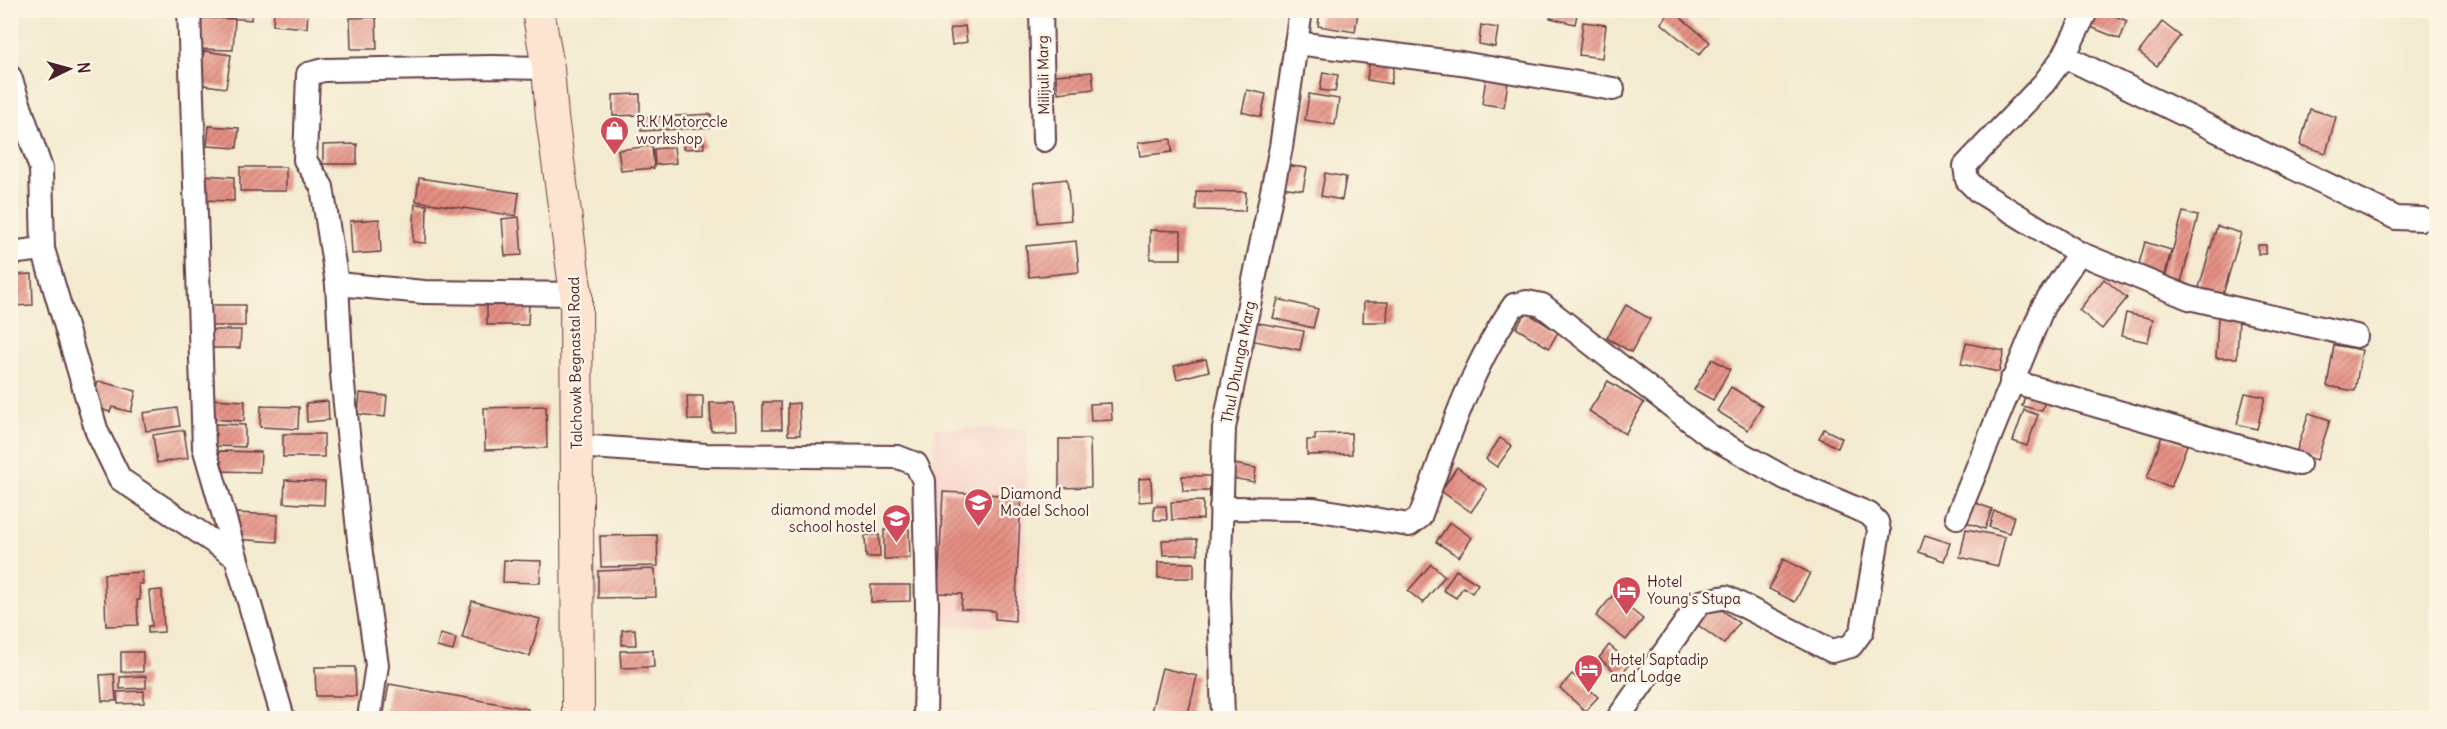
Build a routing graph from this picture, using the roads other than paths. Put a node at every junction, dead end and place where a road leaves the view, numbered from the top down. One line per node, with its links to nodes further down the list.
1 (189, 10): 24 (street)
2 (538, 10): 8 (main road, Talchowk Begnastal Road)
3 (1041, 10): 11 (street, Milijuli Marg)
4 (1301, 10): 6 (street, Thul Dhunga Marg)
5 (2087, 10): 7 (street)
6 (1296, 43): 10 (street); 22 (street, Thul Dhunga Marg)
7 (2064, 56): 12 (street); 15 (street)
8 (548, 68): 16 (street); 17 (main road, Talchowk Begnastal Road)
9 (10, 77): 13 (street)
10 (1613, 89)
11 (1044, 140)
12 (2422, 219)
13 (43, 249): 14 (street); 24 (street)
14 (10, 253)
15 (2079, 253): 18 (street); 19 (street)
16 (337, 284): 17 (street); 26 (street)
17 (576, 294): 20 (main road, Talchowk Begnastal Road)
18 (2356, 336)
19 (2011, 381): 21 (street); 23 (street)
20 (577, 446): 27 (main road, Talchowk Begnastal Road); 28 (street)
21 (2299, 464)
22 (1221, 508): 29 (street, Thul Dhunga Marg); 30 (street)
23 (1957, 517)
24 (236, 557): 25 (street)
25 (283, 718)
26 (369, 718)
27 (578, 718)
28 (925, 718)
29 (1223, 718)
30 (1618, 718)

